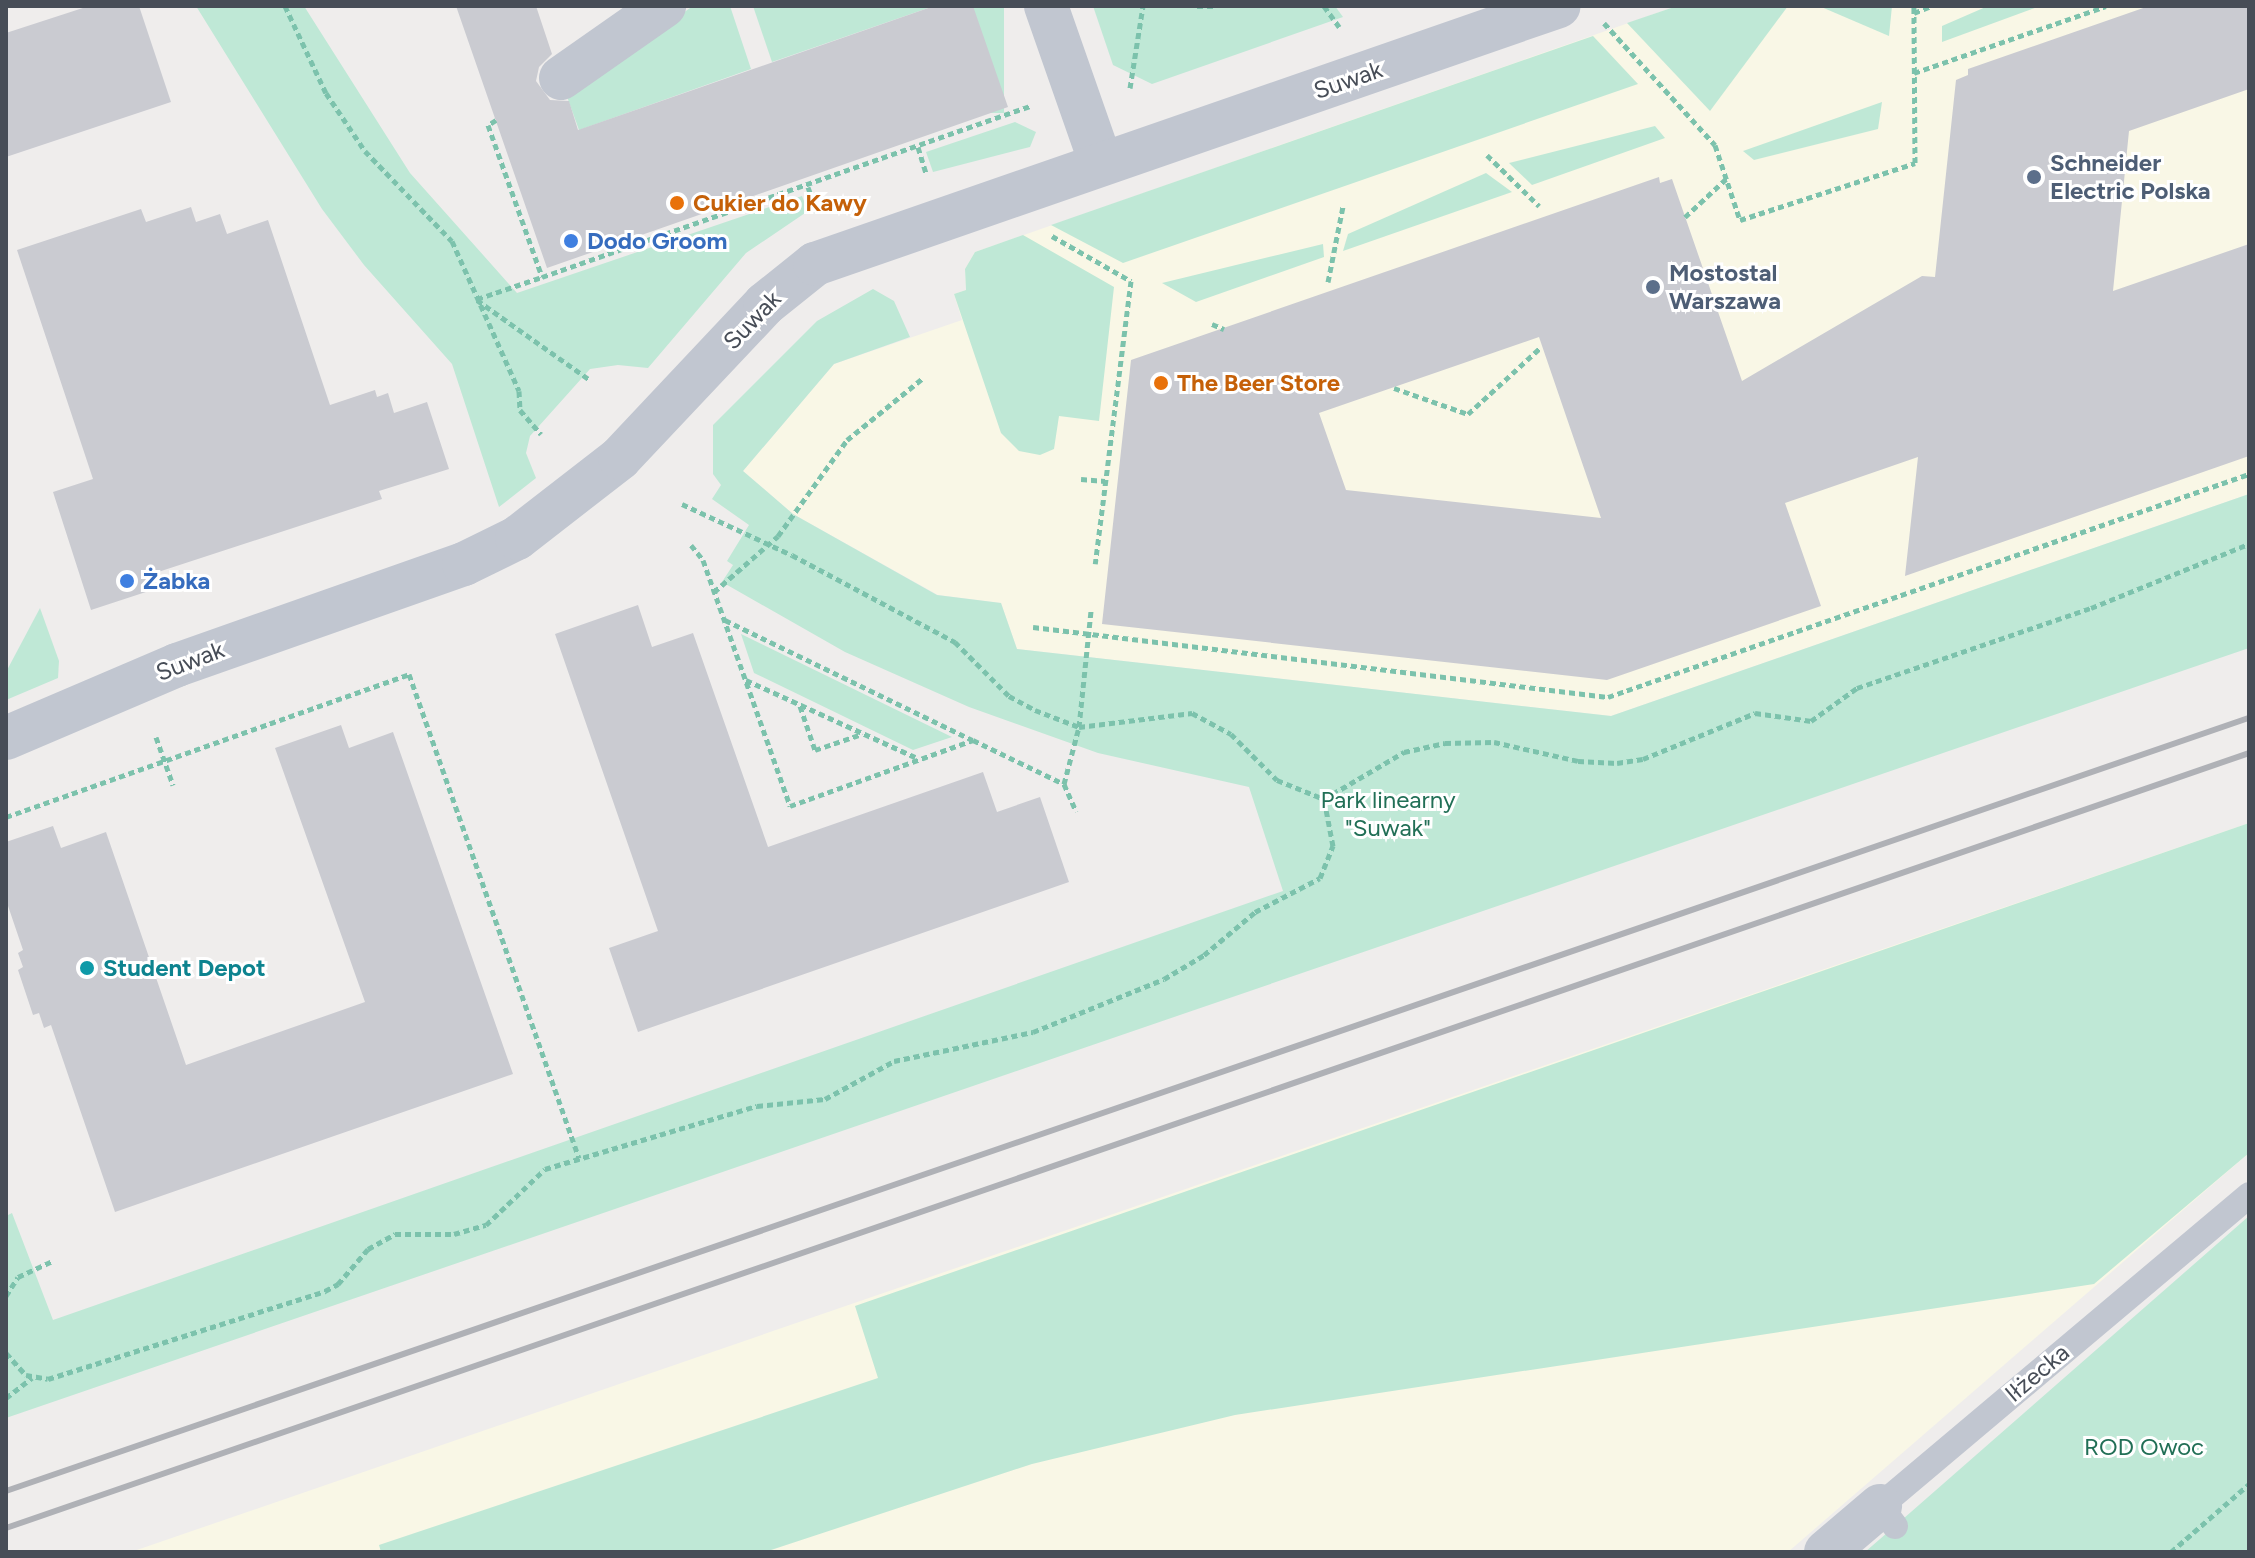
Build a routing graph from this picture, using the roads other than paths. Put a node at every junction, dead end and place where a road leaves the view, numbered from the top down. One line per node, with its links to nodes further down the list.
1 (664, 6): 4 (street)
2 (1046, 6): 5 (street)
3 (1559, 6): 5 (street, Suwak)
4 (561, 78)
5 (1101, 163): 6 (street, Suwak)
6 (6, 738)
7 (2249, 1195): 8 (lane, Iłżecka)
8 (1887, 1516): 9 (street, Iłżecka)
9 (1826, 1552)

